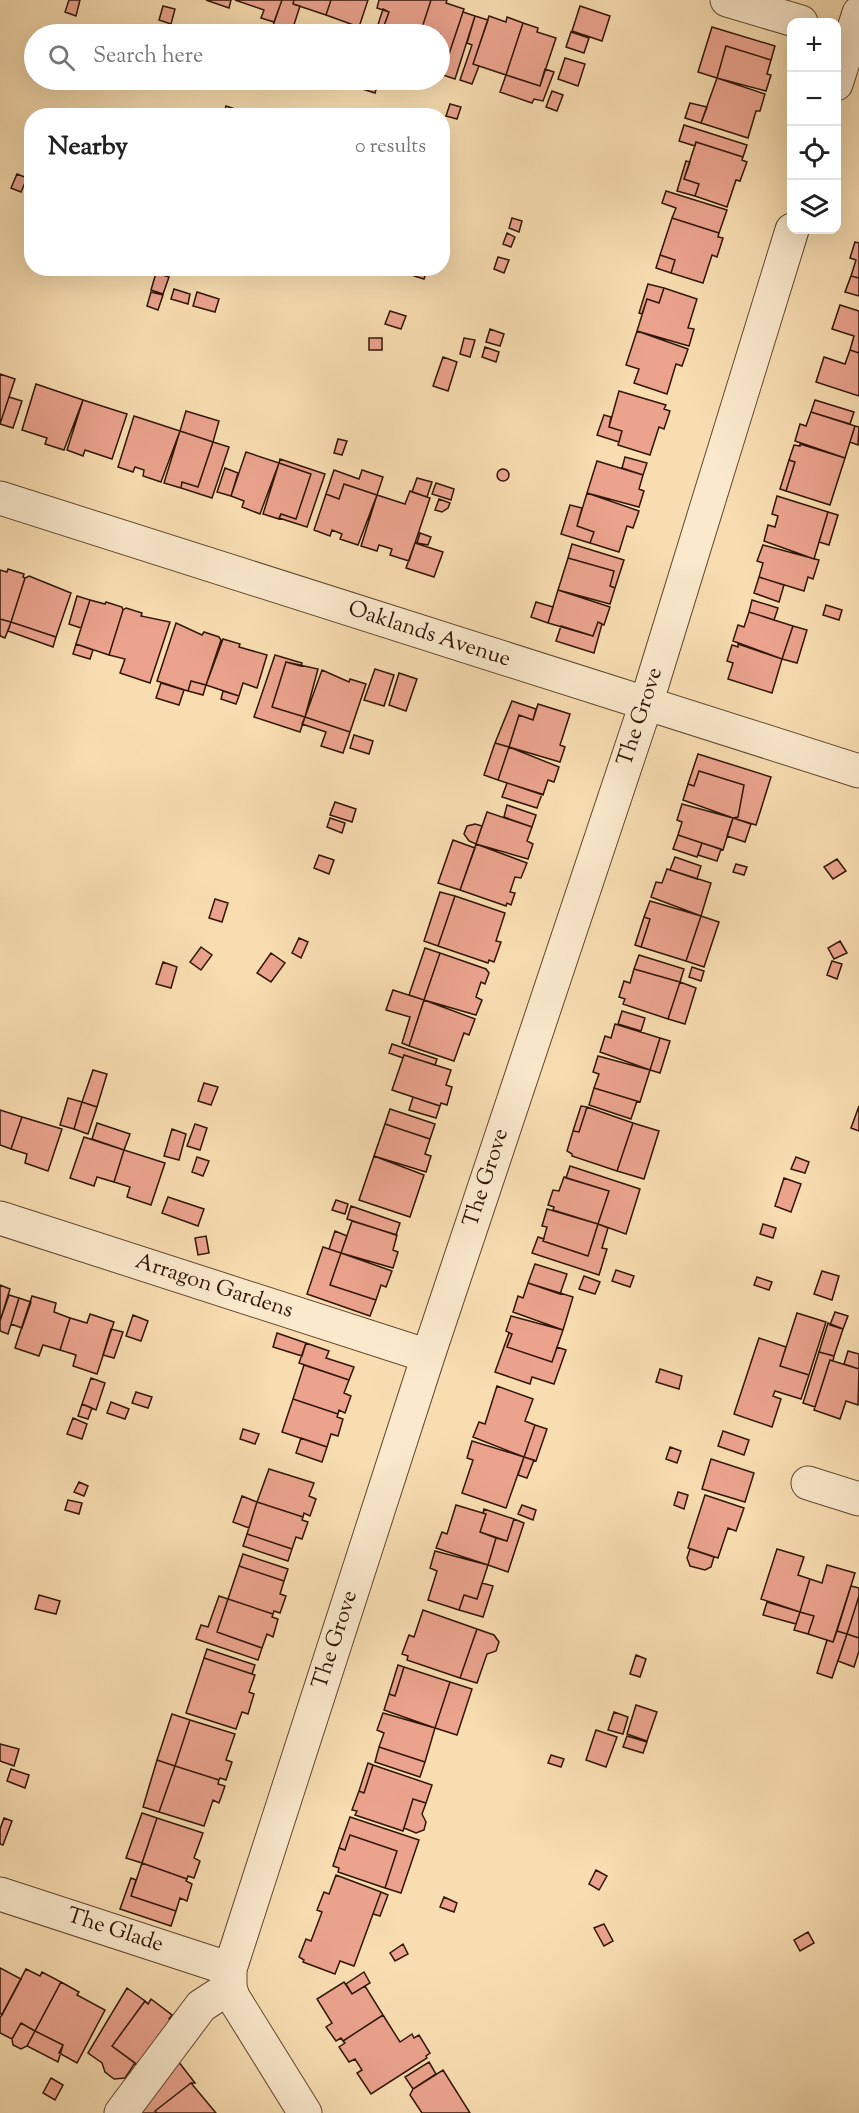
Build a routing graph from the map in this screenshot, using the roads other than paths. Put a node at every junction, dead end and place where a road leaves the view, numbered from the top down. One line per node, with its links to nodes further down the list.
1 (727, 0): 2 (street)
2 (788, 18)
3 (851, 31): 4 (street)
4 (840, 72)
5 (791, 234): 7 (street, The Grove)
6 (0, 498): 7 (street, Oaklands Avenue)
7 (646, 704): 8 (street, Oaklands Avenue); 10 (street, The Grove)
8 (859, 771)
9 (0, 1218): 10 (street, Arragon Gardens)
10 (428, 1356): 14 (street, The Grove)
11 (808, 1483): 12 (street)
12 (859, 1499)
13 (0, 1894): 14 (street, The Glade)
14 (230, 1978): 15 (street); 16 (street)
15 (121, 2113)
16 (305, 2113)

